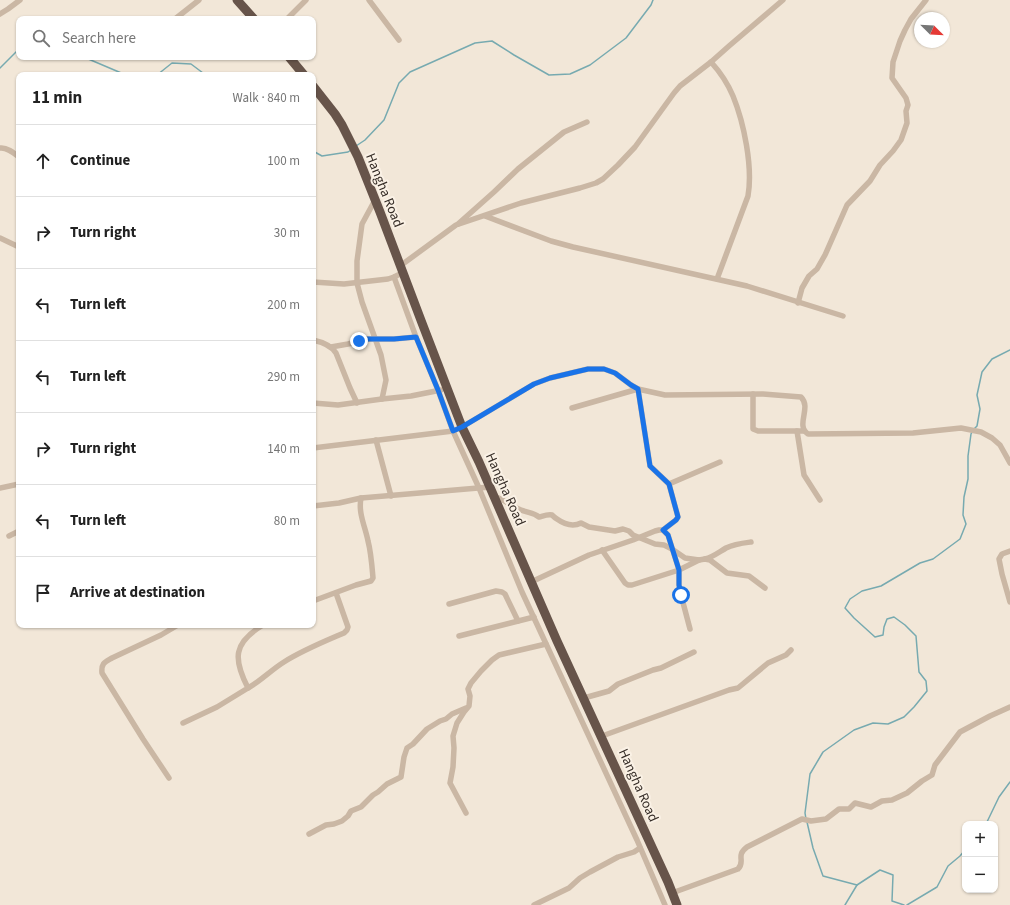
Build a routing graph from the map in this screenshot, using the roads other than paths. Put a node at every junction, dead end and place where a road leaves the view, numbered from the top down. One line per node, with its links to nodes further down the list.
1 (20, 0): 8 (street)
2 (199, 0): 9 (street)
3 (237, 0): 10 (highway)
4 (306, 0): 11 (street)
5 (369, 0): 12 (street)
6 (783, 0): 14 (street)
7 (926, 0): 30 (street)
8 (0, 14)
9 (179, 16)
10 (251, 16)
11 (291, 16)
12 (399, 40)
13 (292, 60): 15 (highway)
14 (712, 62): 21 (street); 27 (street)
15 (302, 72)
16 (316, 90): 20 (highway, Hangha Road)
17 (587, 122): 22 (street)
18 (0, 148): 19 (street)
19 (16, 155)
20 (375, 200): 25 (highway, Hangha Road); 29 (street)
21 (485, 216): 22 (street); 27 (street)
22 (456, 225): 25 (street)
23 (0, 238): 24 (street)
24 (16, 246)
25 (401, 270): 26 (street); 36 (highway, Hangha Road)
26 (394, 277): 29 (street); 32 (street)
27 (717, 280): 30 (street)
28 (316, 282): 29 (street)
29 (357, 283): 33 (street)
30 (798, 303): 31 (street)
31 (842, 316)
32 (416, 337): 33 (street); 36 (street)
33 (376, 339): 35 (street); 39 (street)
34 (316, 341): 35 (street)
35 (331, 347): 41 (street)
36 (443, 389): 39 (street); 43 (highway, Hangha Road); 44 (street)
37 (638, 389): 38 (street); 42 (street); 43 (street); 51 (street)
38 (753, 394): 45 (street); 46 (street)
39 (382, 399): 41 (street)
40 (316, 403): 41 (street)
41 (357, 403)
42 (572, 408)
43 (462, 427): 44 (street); 55 (highway, Hangha Road)
44 (453, 431): 47 (street); 54 (street)
45 (797, 431): 46 (street); 59 (street)
46 (804, 431): 50 (street)
47 (376, 440): 48 (street); 56 (street)
48 (316, 448)
49 (720, 462): 51 (street)
50 (1010, 463)
51 (669, 484): 61 (street)
52 (16, 485): 53 (street)
53 (0, 488)
54 (479, 488): 55 (street); 56 (street); 77 (street)
55 (490, 488): 57 (highway, Hangha Road)
56 (391, 496): 58 (street)
57 (495, 497): 64 (street); 71 (highway, Hangha Road)
58 (361, 498): 60 (street); 73 (street)
59 (820, 500)
60 (316, 506)
61 (663, 530): 64 (street); 66 (street)
62 (16, 532): 63 (street)
63 (9, 536)
64 (640, 538): 66 (street); 67 (street)
65 (751, 542): 69 (street)
66 (672, 549): 69 (street); 70 (street)
67 (602, 550): 70 (street); 71 (street)
68 (1010, 551): 75 (street)
69 (702, 559): 70 (street); 72 (street)
70 (679, 570): 81 (street)
71 (531, 582): 87 (highway, Hangha Road)
72 (765, 588)
73 (336, 593): 74 (street); 86 (street)
74 (316, 601)
75 (1010, 602)
76 (449, 604): 78 (street)
77 (534, 617): 78 (street); 83 (street)
78 (518, 621): 82 (street)
79 (173, 628): 92 (street)
80 (258, 628): 86 (street)
81 (690, 629)
82 (459, 636)
83 (546, 644): 88 (street); 95 (street)
84 (790, 650): 91 (street)
85 (694, 652): 87 (street)
86 (248, 688): 90 (street)
87 (584, 698): 91 (highway, Hangha Road)
88 (468, 707): 93 (street); 94 (street)
89 (1010, 707): 96 (street)
90 (183, 723)
91 (602, 736): 96 (highway, Hangha Road)
92 (169, 778)
93 (466, 813)
94 (309, 834)
95 (640, 848): 97 (street); 98 (street)
96 (672, 893): 99 (highway, Hangha Road)
97 (662, 904)
98 (534, 905)
99 (677, 905)

